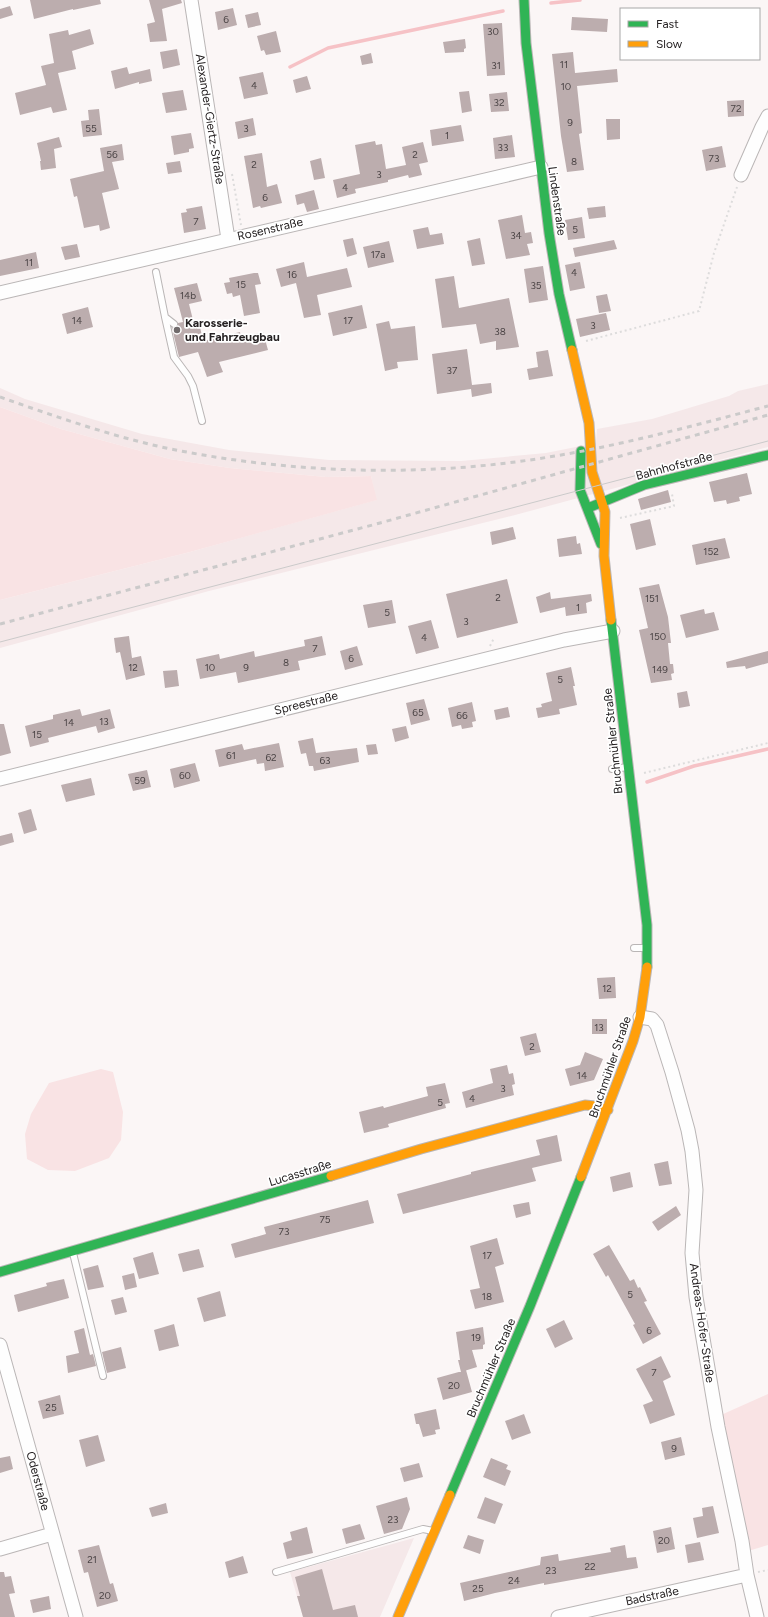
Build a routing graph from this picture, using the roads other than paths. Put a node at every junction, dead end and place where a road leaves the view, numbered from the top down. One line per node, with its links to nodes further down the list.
1 (191, 0): 6 (street, Alexander-Giertz-Straße)
2 (524, 0): 4 (street, Lindenstraße)
3 (768, 116): 5 (street)
4 (541, 167): 6 (street, Rosenstraße); 11 (street, Lindenstraße)
5 (741, 175)
6 (228, 239): 8 (street, Rosenstraße)
7 (156, 272): 9 (lane)
8 (0, 294)
9 (165, 317): 10 (lane); 12 (lane)
10 (174, 324)
11 (583, 402): 14 (street, Lindenstraße); 15 (street, Lindenstraße)
12 (202, 420)
13 (768, 455): 14 (street, Bahnhofstraße)
14 (602, 502): 15 (street, Bahnhofstraße); 16 (street, Bruchmühler Straße)
15 (588, 508): 16 (street, Bruchmühler Straße)
16 (604, 556): 17 (street, Bruchmühler Straße)
17 (613, 631): 19 (street, Bruchmühler Straße); 20 (street, Spreestraße)
18 (612, 769): 19 (lane)
19 (628, 772): 22 (street, Bruchmühler Straße)
20 (0, 779)
21 (634, 948): 22 (lane)
22 (648, 948): 23 (street, Bruchmühler Straße)
23 (640, 1017): 24 (street, Bruchmühler Straße); 33 (street, Andreas-Hofer-Straße)
24 (608, 1110): 25 (street, Lucasstraße); 29 (street, Bruchmühler Straße)
25 (73, 1252): 26 (street, Lucasstraße); 28 (lane)
26 (0, 1272)
27 (0, 1345): 30 (street, Oderstraße)
28 (103, 1376)
29 (434, 1532): 32 (lane); 35 (street, Bruchmühler Straße)
30 (52, 1534): 31 (street); 34 (street, Oderstraße)
31 (0, 1549)
32 (276, 1572)
33 (747, 1575): 36 (street, Badstraße); 37 (street, Andreas-Hofer-Straße)
34 (76, 1617)
35 (398, 1617)
36 (558, 1617)
37 (757, 1617)

